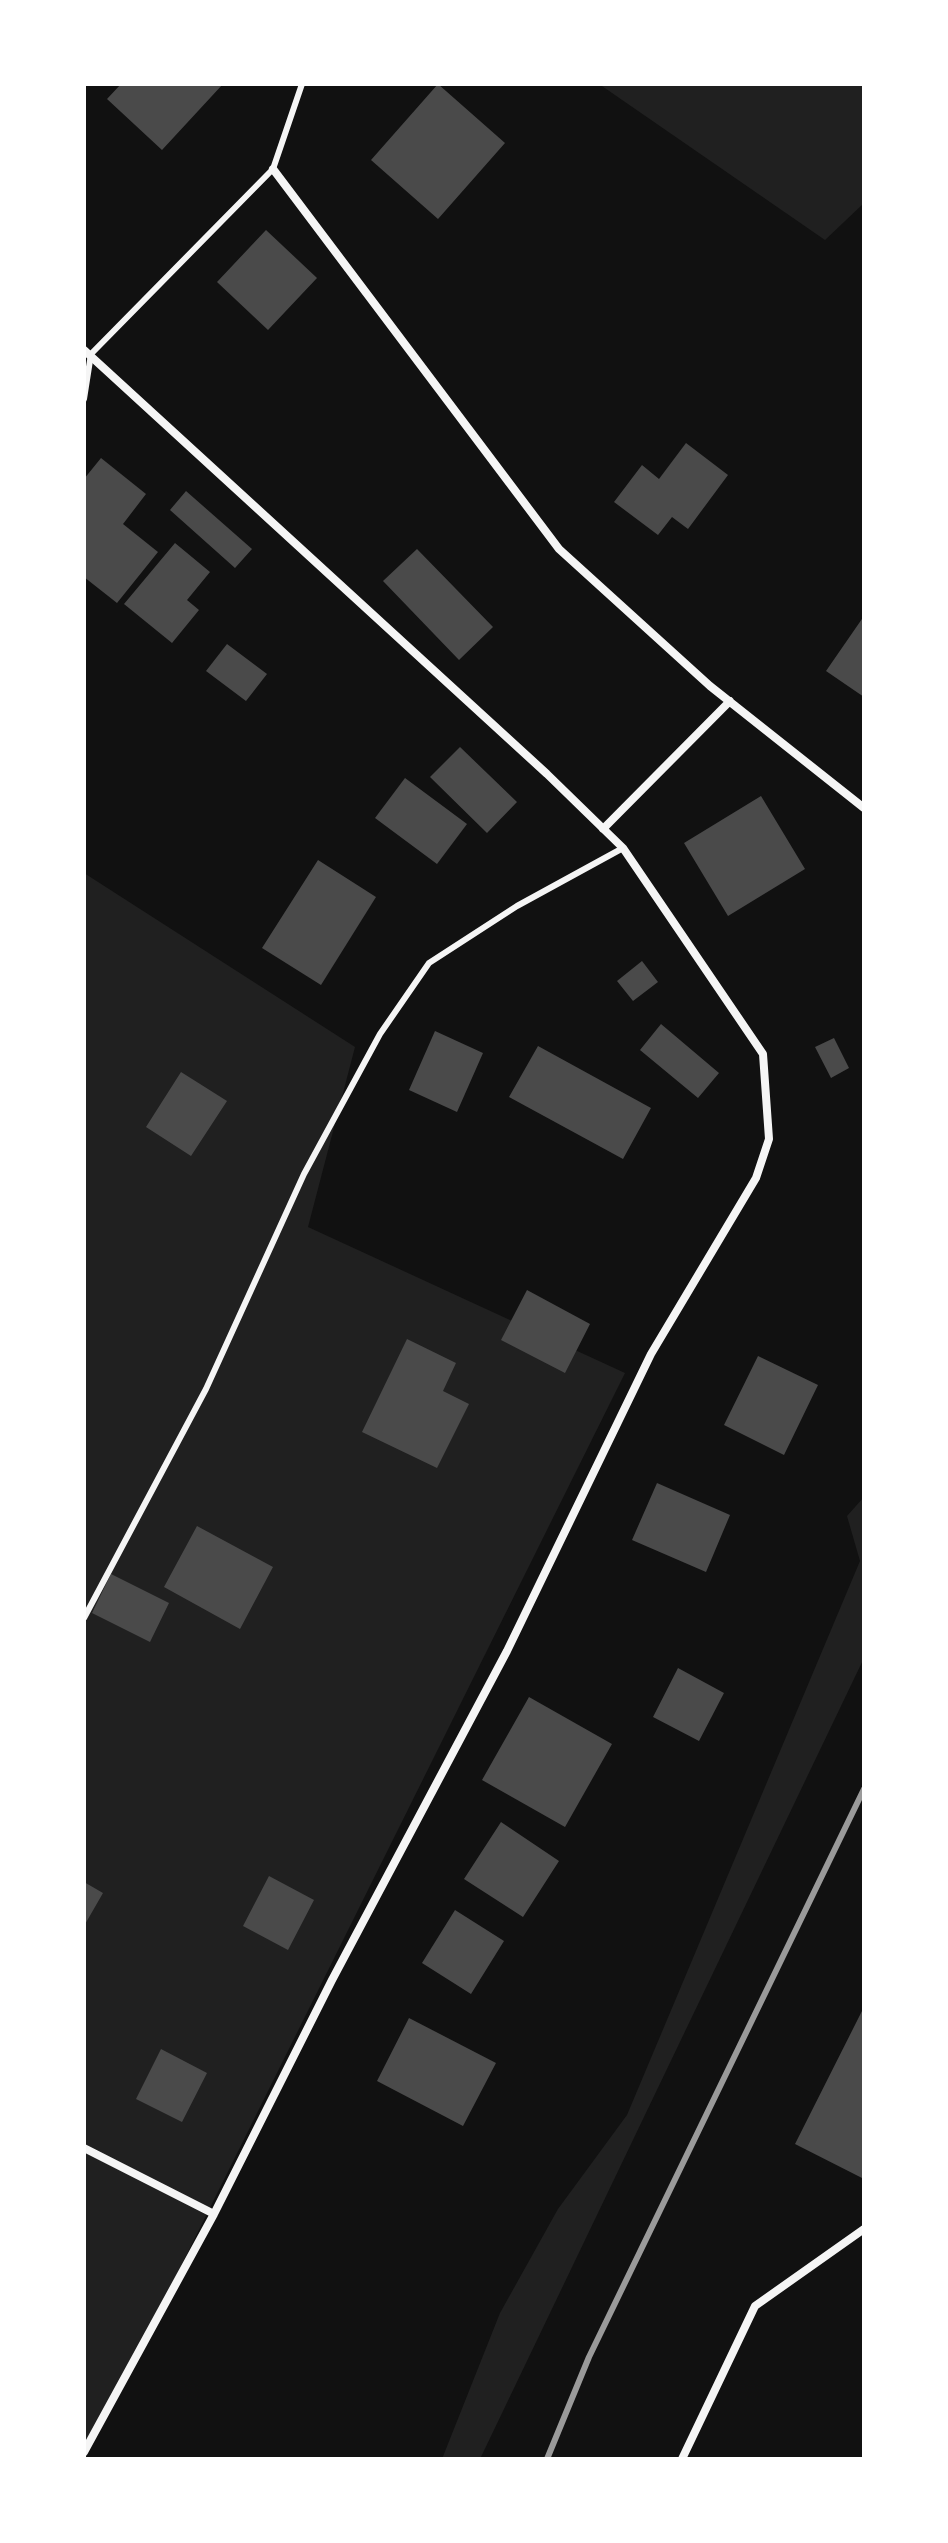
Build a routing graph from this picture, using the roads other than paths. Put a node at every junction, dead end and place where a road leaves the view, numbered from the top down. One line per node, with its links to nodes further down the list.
1 (302, 84): 2 (lane)
2 (273, 169): 3 (lane); 5 (street)
3 (88, 352): 4 (lane); 7 (street)
4 (84, 399)
5 (730, 701): 6 (street); 7 (street)
6 (864, 808)
7 (603, 829): 8 (street)
8 (623, 848): 9 (lane); 11 (street)
9 (84, 1618)
10 (84, 2148): 11 (street)
11 (214, 2214): 13 (street)
12 (864, 2229): 14 (street)
13 (84, 2452)
14 (682, 2459)

